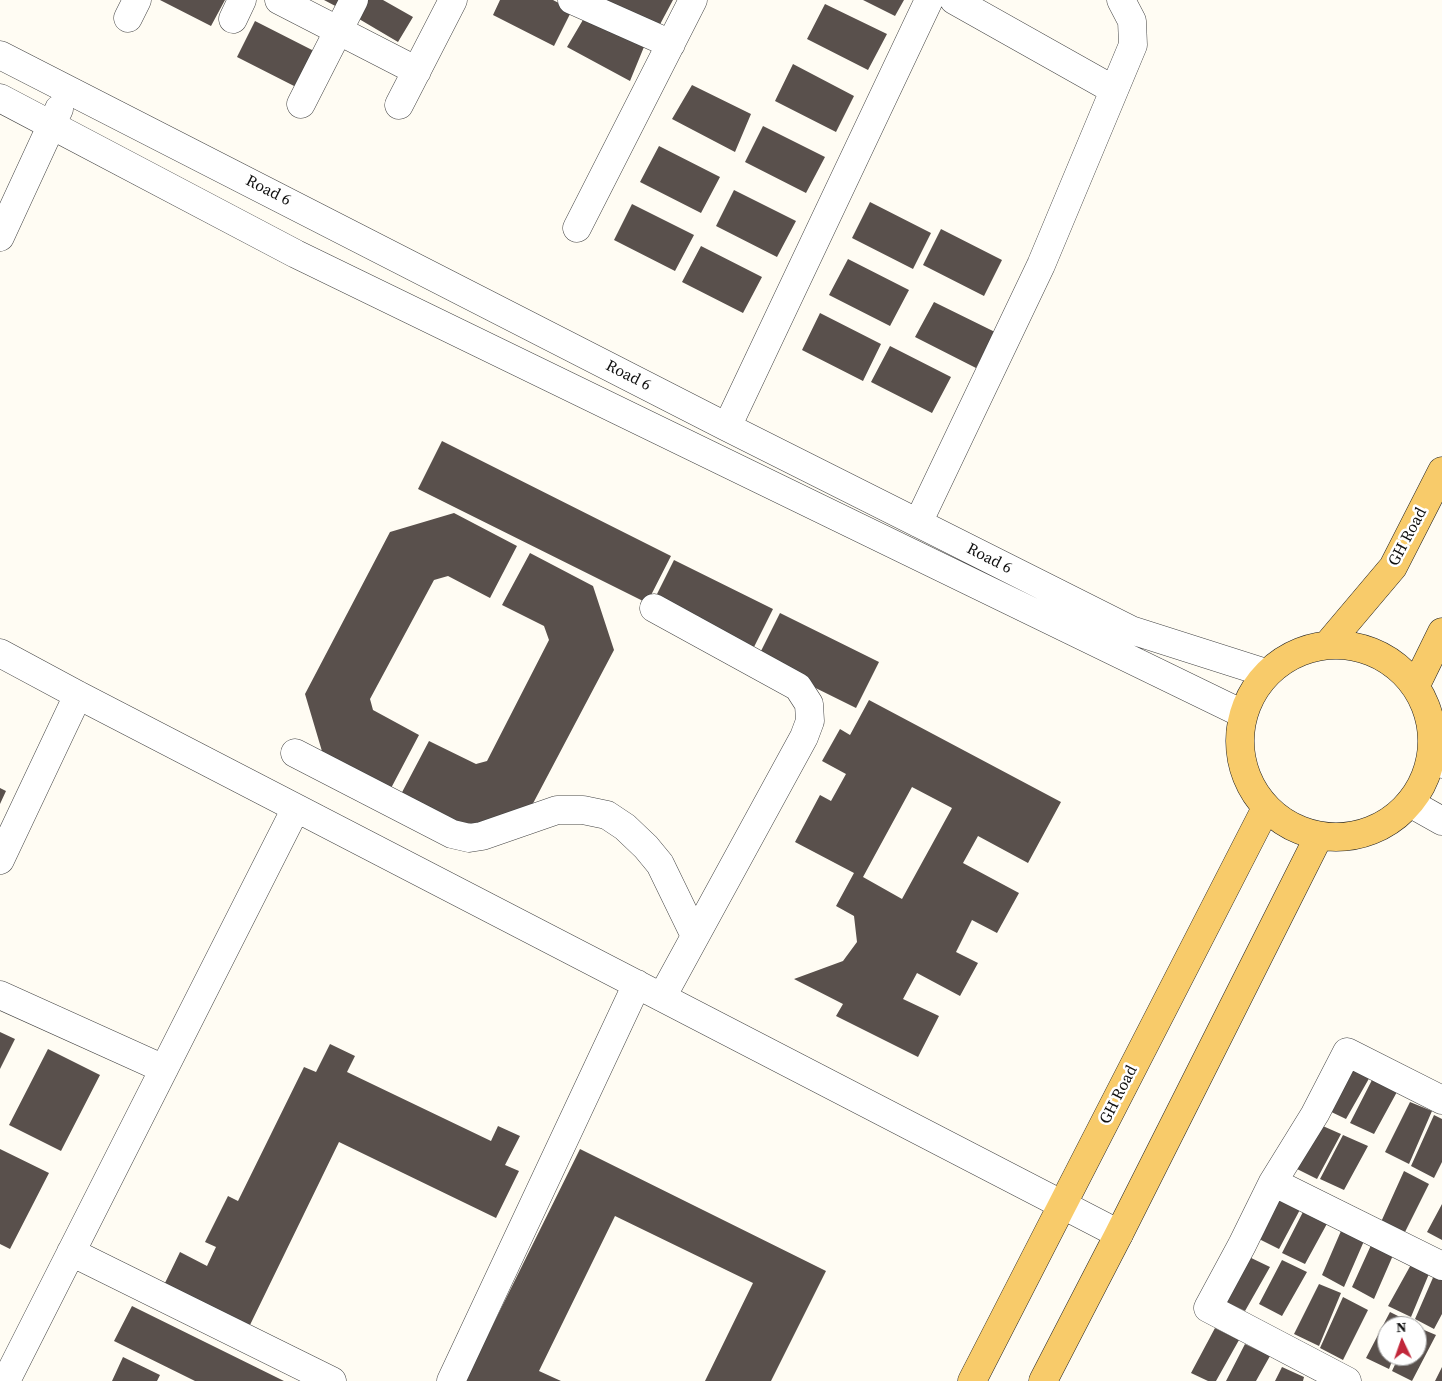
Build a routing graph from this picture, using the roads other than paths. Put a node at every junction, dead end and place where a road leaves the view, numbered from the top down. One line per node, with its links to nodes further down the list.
1 (279, 0): 10 (street)
2 (354, 0): 10 (street)
3 (694, 0): 11 (street)
4 (929, 0): 22 (street)
5 (954, 0): 9 (street)
6 (1120, 0): 15 (street)
7 (451, 1): 13 (street)
8 (581, 2): 11 (street)
9 (984, 7): 15 (street)
10 (338, 30): 13 (street); 17 (street)
11 (671, 44): 20 (street)
12 (0, 55): 14 (street, Road 6)
13 (417, 71): 18 (street)
14 (69, 90): 19 (street); 22 (street, Road 6)
15 (1114, 90): 24 (street)
16 (0, 98): 19 (street, Road 6)
17 (302, 104)
18 (399, 105)
19 (50, 125): 21 (street); 32 (street, Road 6)
20 (577, 228)
21 (0, 237)
22 (727, 427): 24 (street, Road 6)
23 (1442, 472): 27 (main road, GH Road)
24 (918, 523): 29 (street, Road 6)
25 (654, 608): 41 (street)
26 (1442, 632): 30 (main road)
27 (1328, 644): 29 (main road); 30 (main road)
28 (0, 653): 31 (street)
29 (1266, 673): 32 (main road)
30 (1416, 685): 34 (main road)
31 (78, 695): 36 (street); 40 (street)
32 (1242, 714): 37 (main road)
33 (295, 754): 41 (street)
34 (1437, 761): 35 (main road)
35 (1410, 804): 38 (street); 39 (main road)
36 (296, 808): 42 (street); 45 (street)
37 (1266, 808): 39 (main road); 48 (main road, GH Road)
38 (1442, 821)
39 (1319, 836): 49 (main road)
40 (0, 860)
41 (696, 936): 44 (street)
42 (637, 984): 44 (street); 54 (street)
43 (0, 996): 45 (street)
44 (662, 997): 48 (street)
45 (164, 1068): 50 (street)
46 (1442, 1100): 47 (street)
47 (1273, 1182): 51 (street); 57 (street)
48 (1063, 1204): 49 (street); 55 (main road, GH Road)
49 (1119, 1234): 56 (main road)
50 (71, 1252): 52 (street); 53 (street)
51 (1442, 1266)
52 (6, 1381)
53 (332, 1381)
54 (451, 1381)
55 (972, 1381)
56 (1043, 1381)
57 (1347, 1381)

